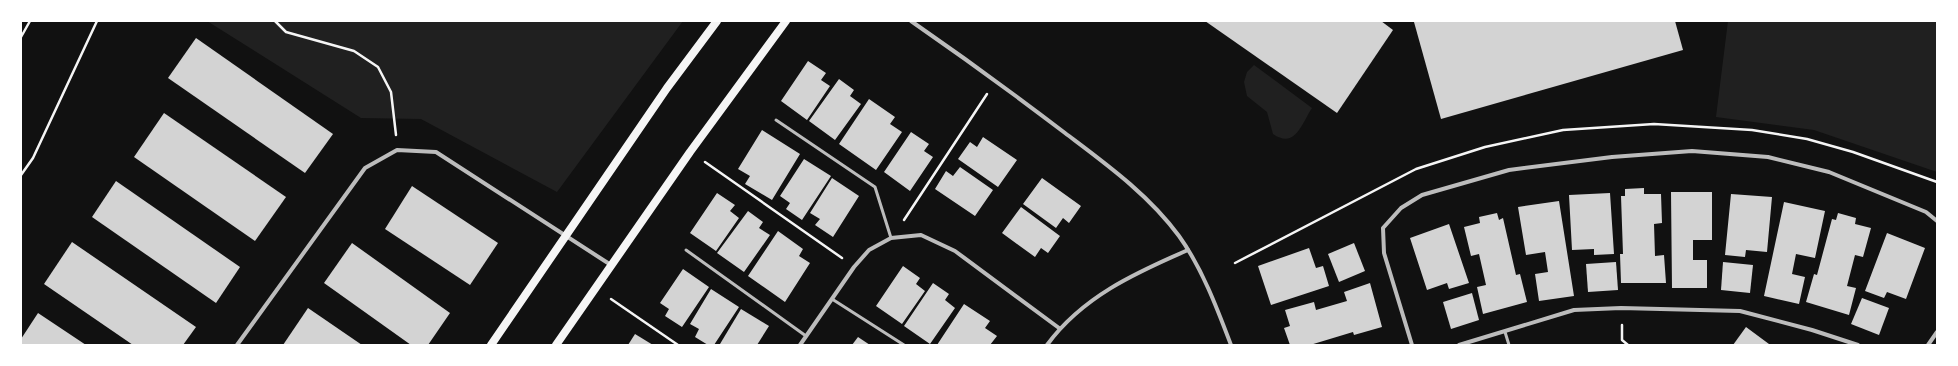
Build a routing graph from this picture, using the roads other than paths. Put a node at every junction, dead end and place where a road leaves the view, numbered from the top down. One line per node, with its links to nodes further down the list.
1 (716, 21): 6 (main road)
2 (786, 21): 10 (main road)
3 (911, 21): 9 (street)
4 (776, 120): 7 (lane)
5 (1937, 221): 23 (street)
6 (566, 237): 10 (street); 16 (street); 17 (main road)
7 (891, 238): 11 (street); 12 (street)
8 (686, 250): 15 (lane)
9 (1188, 250): 12 (street); 22 (street)
10 (611, 265): 18 (main road)
11 (832, 299): 15 (street); 20 (lane)
12 (1059, 328): 21 (street)
13 (1504, 332): 24 (street); 25 (lane); 26 (street)
14 (1937, 332): 27 (street)
15 (806, 336): 19 (street)
16 (237, 345)
17 (491, 345)
18 (556, 345)
19 (800, 345)
20 (904, 345)
21 (1047, 345)
22 (1231, 345)
23 (1412, 345)
24 (1459, 345)
25 (1509, 345)
26 (1858, 345)
27 (1928, 345)

